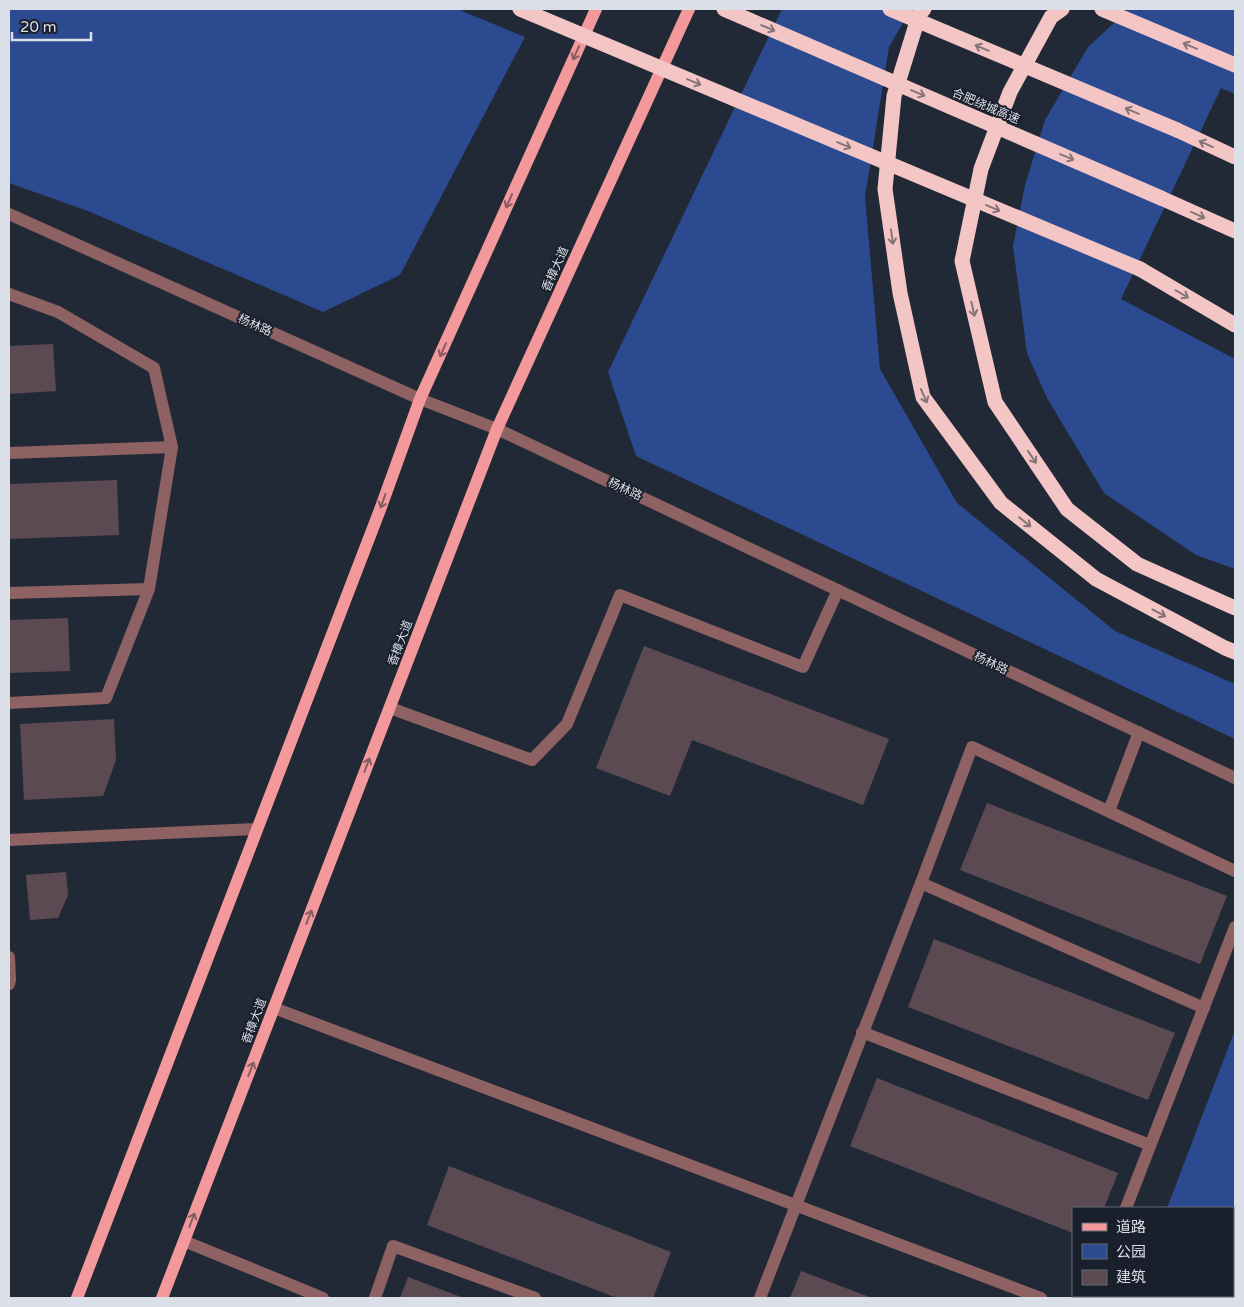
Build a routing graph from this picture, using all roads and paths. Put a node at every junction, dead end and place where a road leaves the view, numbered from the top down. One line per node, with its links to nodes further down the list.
1 (520, 9): 14 (highway, one-way to 14, bridge)
2 (596, 9): 15 (main road, one-way to 15)
3 (689, 9): 16 (main road, 香樟大道)
4 (724, 9): 12 (highway, 合肥绕城高速, one-way to 12, bridge)
5 (890, 9): 10 (highway, one-way to 5, bridge)
6 (924, 9): 23 (highway, one-way to 23)
7 (1062, 9): 22 (highway, one-way to 22)
8 (1102, 9): 9 (highway, one-way to 8)
9 (1235, 65)
10 (1235, 157)
11 (9, 214): 15 (street, 杨林路)
12 (1235, 232)
13 (9, 294): 17 (street)
14 (1235, 325)
15 (420, 399): 16 (street, 杨林路); 29 (main road, one-way to 29)
16 (498, 429): 20 (street, 杨林路); 25 (main road, 香樟大道)
17 (172, 447): 18 (street); 19 (street)
18 (9, 453)
19 (149, 589): 21 (street); 24 (street)
20 (838, 590): 25 (street); 26 (street, 杨林路)
21 (9, 593)
22 (1235, 608)
23 (1235, 652)
24 (9, 703)
25 (390, 708): 36 (main road, 香樟大道, one-way to 25)
26 (1138, 732): 27 (street, 杨林路); 28 (street)
27 (1235, 778)
28 (1109, 811): 31 (street); 32 (street)
29 (257, 829): 30 (street); 43 (main road)
30 (9, 840)
31 (1235, 871)
32 (921, 883): 37 (street); 38 (street)
33 (1235, 927): 37 (street)
34 (9, 957): 35 (street)
35 (9, 984)
36 (274, 1008): 40 (street); 42 (main road, 香樟大道, one-way to 36)
37 (1204, 1008): 39 (street)
38 (862, 1032): 39 (street); 40 (street)
39 (1150, 1145): 41 (street)
40 (796, 1206): 48 (street); 49 (street)
41 (1126, 1207)
42 (184, 1241): 44 (main road, 香樟大道); 45 (street)
43 (77, 1298)
44 (162, 1298)
45 (323, 1298)
46 (375, 1298): 47 (street)
47 (534, 1298)
48 (760, 1298)
49 (1041, 1298)

